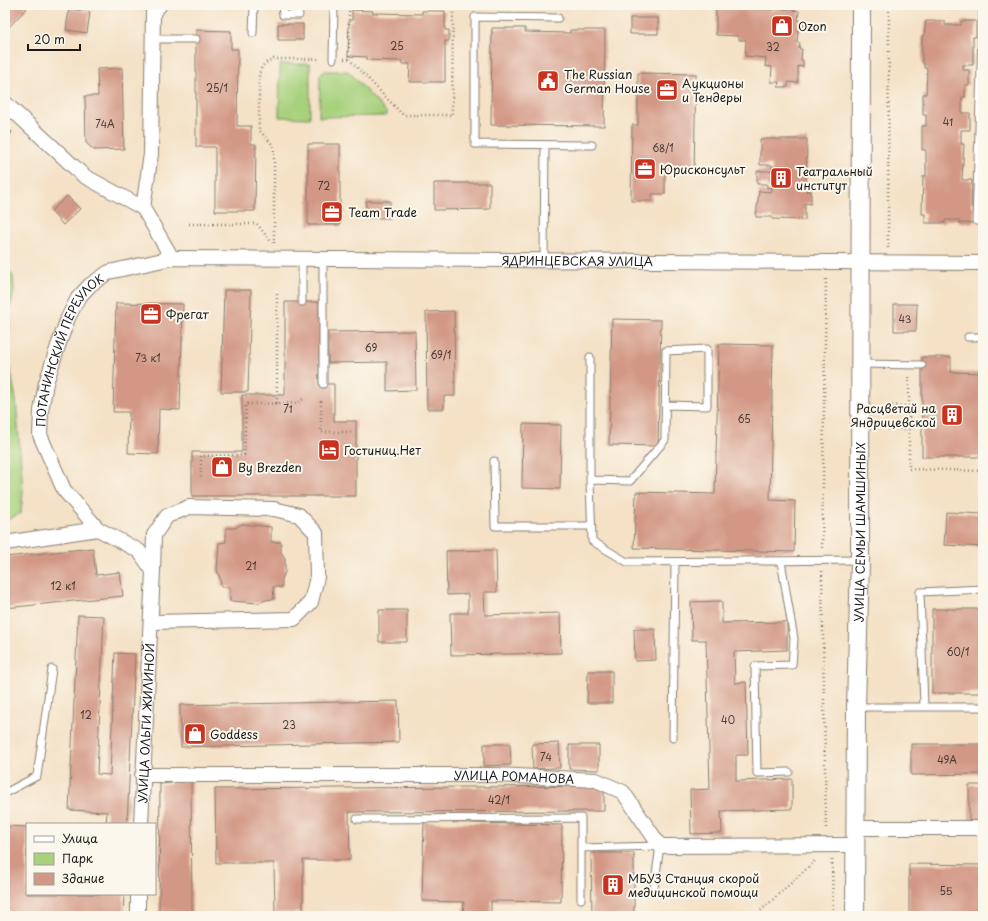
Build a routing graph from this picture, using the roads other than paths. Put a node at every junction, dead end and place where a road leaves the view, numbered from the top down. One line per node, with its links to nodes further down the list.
1 (160, 5): 10 (street)
2 (254, 5): 9 (lane)
3 (282, 5): 7 (lane)
4 (334, 5): 12 (lane)
5 (861, 5): 22 (street, УЛИЦА СЕМЬИ ШАМШИНЫХ)
6 (983, 6): 17 (lane)
7 (299, 15)
8 (558, 18): 14 (lane)
9 (253, 33)
10 (153, 39): 11 (lane); 16 (street)
11 (196, 39)
12 (333, 59)
13 (5, 103): 16 (street)
14 (545, 145): 15 (lane); 21 (lane)
15 (592, 145)
16 (143, 208): 18 (street)
17 (976, 221)
18 (172, 258): 19 (street, ЯДРИНЦЕВСКАЯ УЛИЦА); 35 (street, ПОТАНИНСКИЙ ПЕРЕУЛОК)
19 (302, 258): 20 (street, ЯДРИНЦЕВСКАЯ УЛИЦА); 24 (lane)
20 (323, 258): 21 (street, ЯДРИНЦЕВСКАЯ УЛИЦА); 30 (lane)
21 (544, 259): 22 (street, ЯДРИНЦЕВСКАЯ УЛИЦА)
22 (860, 261): 23 (street, ЯДРИНЦЕВСКАЯ УЛИЦА); 28 (street, УЛИЦА СЕМЬИ ШАМШИНЫХ)
23 (983, 263)
24 (302, 302)
25 (968, 337): 26 (lane)
26 (983, 337)
27 (590, 358): 33 (lane)
28 (860, 364): 29 (lane); 37 (street, УЛИЦА СЕМЬИ ШАМШИНЫХ)
29 (922, 365)
30 (323, 384)
31 (665, 405): 31 (lane); 33 (lane)
32 (494, 461): 34 (lane)
33 (590, 480): 34 (lane)
34 (591, 526): 39 (lane)
35 (98, 529): 36 (street); 40 (street, ПОТАНИНСКИЙ ПЕРЕУЛОК)
36 (5, 543)
37 (860, 560): 38 (lane); 44 (street, УЛИЦА СЕМЬИ ШАМШИНЫХ)
38 (781, 561): 39 (lane); 48 (lane)
39 (675, 562): 47 (lane)
40 (153, 571): 42 (street); 42 (street)
41 (983, 589): 45 (lane)
42 (152, 622): 49 (street, УЛИЦА ОЛЬГИ ЖИЛИНОЙ)
43 (52, 668): 50 (lane)
44 (856, 707): 45 (lane); 54 (street, УЛИЦА СЕМЬИ ШАМШИНЫХ)
45 (924, 707): 46 (lane)
46 (983, 707)
47 (673, 738)
48 (789, 772)
49 (142, 776): 52 (street, УЛИЦА ОЛЬГИ ЖИЛИНОЙ); 55 (street, УЛИЦА РОМАНОВА)
50 (5, 793)
51 (357, 819): 56 (lane)
52 (141, 823)
53 (983, 828): 54 (street)
54 (855, 837): 55 (street); 61 (street, УЛИЦА СЕМЬИ ШАМШИНЫХ)
55 (660, 846): 56 (lane); 57 (lane)
56 (581, 848): 59 (lane)
57 (654, 888)
58 (138, 895): 60 (street)
59 (581, 899)
60 (138, 916)
61 (855, 916)

